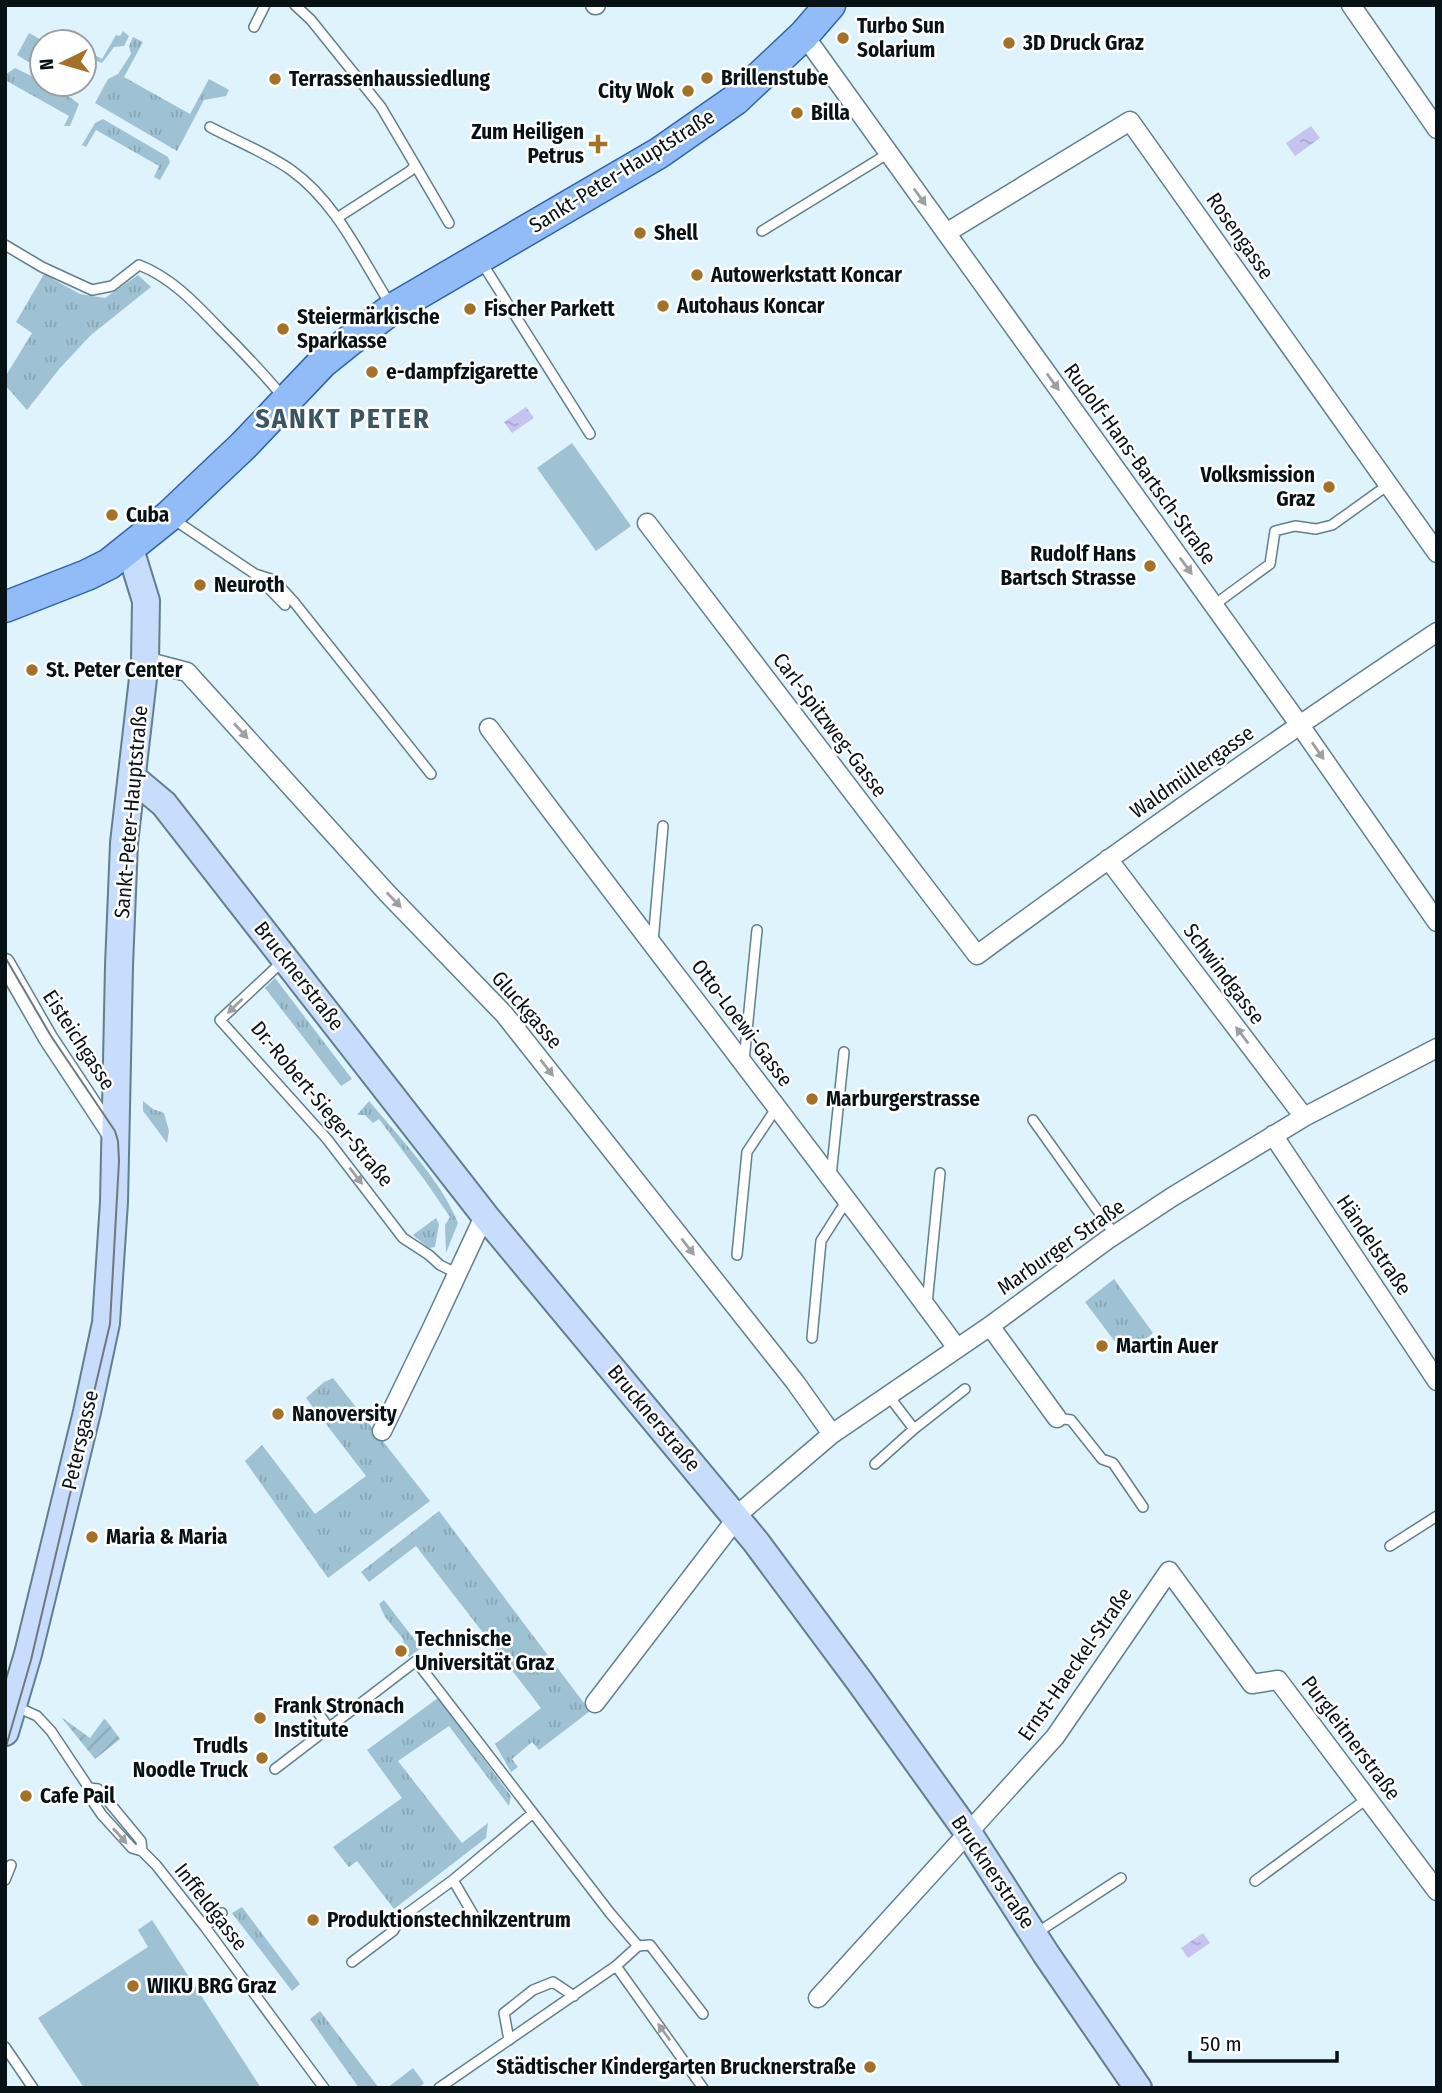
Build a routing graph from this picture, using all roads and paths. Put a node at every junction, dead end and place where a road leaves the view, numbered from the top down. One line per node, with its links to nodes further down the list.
1 (265, 5): 5 (lane)
2 (295, 5): 10 (lane)
3 (830, 5): 6 (main road, Sankt-Peter-Hauptstraße)
4 (1351, 5): 8 (street)
5 (254, 27)
6 (804, 34): 9 (street, Rudolf-Hans-Bartsch-Straße); 16 (main road, Sankt-Peter-Hauptstraße)
7 (210, 127): 11 (lane)
8 (1437, 129)
9 (885, 147): 13 (lane); 14 (street, Rudolf-Hans-Bartsch-Straße, one-way to 14)
10 (414, 163): 11 (lane); 12 (lane)
11 (337, 218): 17 (lane)
12 (449, 223)
13 (762, 230)
14 (946, 233): 20 (street, Rosengasse); 27 (street, Rudolf-Hans-Bartsch-Straße, one-way to 27)
15 (5, 245): 18 (lane)
16 (479, 259): 17 (main road, Sankt-Peter-Hauptstraße); 19 (lane)
17 (392, 309): 18 (main road, Sankt-Peter-Hauptstraße)
18 (286, 401): 21 (main road, Sankt-Peter-Hauptstraße)
19 (590, 434)
20 (1388, 485): 24 (street, Rosengasse); 27 (lane)
21 (169, 516): 23 (main road, Sankt-Peter-Hauptstraße); 25 (lane)
22 (647, 523): 40 (street, Carl-Spitzweg-Gasse)
23 (130, 549): 28 (main road); 30 (main road, Sankt-Peter-Hauptstraße)
24 (1437, 553)
25 (255, 574): 26 (lane); 33 (lane)
26 (285, 605)
27 (1214, 605): 31 (street, Rudolf-Hans-Bartsch-Straße)
28 (5, 607)
29 (1437, 632): 31 (street, Waldmüllergasse)
30 (145, 661): 34 (main road, Sankt-Peter-Hauptstraße); 68 (street, Gluckgasse, one-way to 68)
31 (1299, 724): 36 (street, Waldmüllergasse); 37 (street, Rudolf-Hans-Bartsch-Straße, one-way to 37)
32 (489, 728): 39 (street, Otto-Loewi-Gasse)
33 (431, 774)
34 (133, 778): 41 (main road, Brucknerstraße); 50 (main road, Sankt-Peter-Hauptstraße)
35 (663, 826): 39 (lane)
36 (1108, 859): 40 (street, Waldmüllergasse); 47 (street, Schwindgasse, one-way to 36)
37 (1437, 922)
38 (757, 930): 45 (lane)
39 (653, 943): 45 (street, Otto-Loewi-Gasse)
40 (977, 955)
41 (285, 959): 54 (main road, Brucknerstraße); 57 (lane, Dr.-Robert-Sieger-Straße, one-way to 57)
42 (5, 963): 50 (street, Eisteichgasse)
43 (1437, 1048): 47 (street, Marburger Straße)
44 (844, 1052): 52 (lane)
45 (744, 1063): 46 (street, Otto-Loewi-Gasse)
46 (777, 1107): 52 (street, Otto-Loewi-Gasse); 56 (lane)
47 (1304, 1117): 49 (street, Marburger Straße)
48 (1033, 1120): 55 (lane)
49 (1273, 1135): 55 (street, Marburger Straße); 62 (street, Händelstraße)
50 (115, 1141): 77 (main road, Petersgasse)
51 (940, 1173): 58 (lane)
52 (830, 1178): 53 (street, Otto-Loewi-Gasse)
53 (847, 1200): 58 (street, Otto-Loewi-Gasse); 60 (lane)
54 (486, 1217): 57 (street); 72 (main road, Brucknerstraße)
55 (1115, 1235): 59 (street, Marburger Straße)
56 (737, 1255)
57 (456, 1273): 67 (street)
58 (927, 1306): 61 (street, Otto-Loewi-Gasse)
59 (990, 1326): 61 (street, Marburger Straße); 65 (street)
60 (812, 1338)
61 (957, 1348): 64 (street, Marburger Straße)
62 (1437, 1381)
63 (965, 1389): 66 (lane)
64 (888, 1395): 66 (lane); 68 (street, Marburger Straße)
65 (1057, 1418): 70 (lane)
66 (914, 1429): 69 (lane)
67 (382, 1431)
68 (832, 1434): 72 (street, Marburger Straße)
69 (875, 1464)
70 (1143, 1507)
71 (1437, 1516): 73 (lane)
72 (736, 1519): 75 (street, Marburger Straße); 82 (main road, Brucknerstraße)
73 (1390, 1546)
74 (1169, 1571): 80 (street, Purgleitnerstraße); 82 (street, Ernst-Haeckel-Straße)
75 (595, 1703)
76 (314, 1707): 78 (lane)
77 (8, 1711): 91 (lane, Inffeldgasse)
78 (329, 1728): 79 (lane); 81 (lane)
79 (275, 1769)
80 (1368, 1798): 87 (lane); 88 (street, Purgleitnerstraße)
81 (533, 1813): 86 (lane); 93 (lane)
82 (969, 1834): 92 (main road, Brucknerstraße); 97 (street, Ernst-Haeckel-Straße)
83 (11, 1865): 85 (lane)
84 (1121, 1878): 92 (lane)
85 (5, 1880)
86 (453, 1880): 90 (lane); 94 (lane)
87 (1255, 1881)
88 (1437, 1891)
89 (222, 1913): 91 (lane)
90 (477, 1920)
91 (205, 1927): 102 (lane, Inffeldgasse)
92 (1034, 1935): 105 (main road, Brucknerstraße)
93 (638, 1946): 95 (lane); 98 (lane)
94 (352, 1962)
95 (616, 1966): 96 (lane); 104 (lane, one-way to 95)
96 (574, 1996): 99 (lane); 99 (lane)
97 (818, 1998)
98 (703, 2014)
99 (509, 2040): 103 (lane)
100 (5, 2047): 101 (lane)
101 (33, 2088)
102 (324, 2088)
103 (439, 2088)
104 (703, 2088)
105 (1138, 2088)

